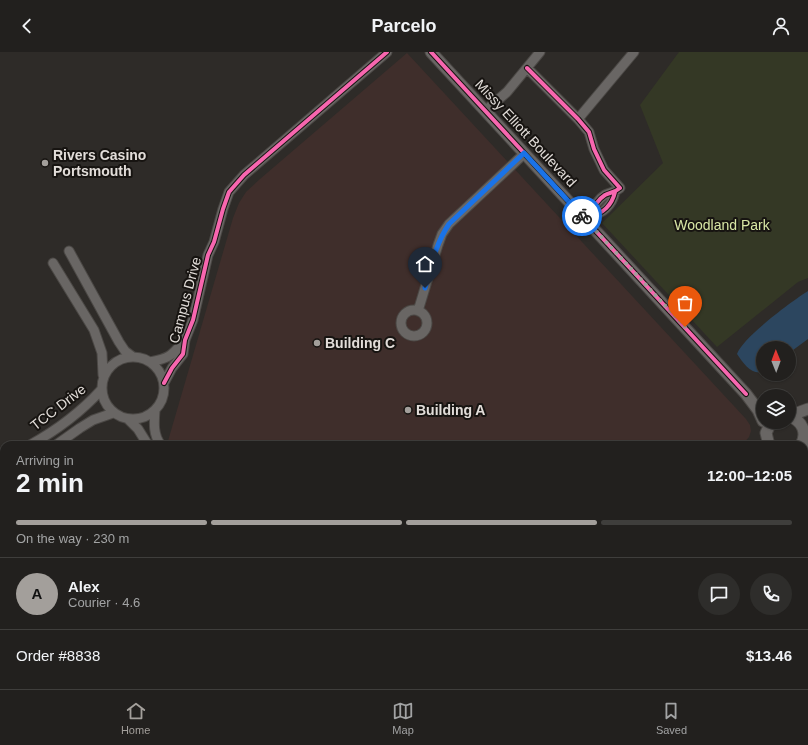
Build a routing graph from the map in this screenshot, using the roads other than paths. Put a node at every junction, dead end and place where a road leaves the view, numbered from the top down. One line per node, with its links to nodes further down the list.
1 (387, 52): 13 (street, Campus Drive)
2 (431, 52): 6 (street, Missy Elliott Boulevard)
3 (540, 52): 5 (street)
4 (634, 52): 7 (street)
5 (527, 68): 6 (street); 7 (street)
6 (485, 110): 8 (street, Missy Elliott Boulevard)
7 (578, 119): 9 (street)
8 (524, 153): 9 (street, Missy Elliott Boulevard); 12 (street)
9 (588, 218): 19 (street, Missy Elliott Boulevard)
10 (69, 251): 14 (street)
11 (54, 263): 16 (street)
12 (418, 311)
13 (185, 340): 15 (street, Campus Drive); 17 (street, Campus Drive)
14 (133, 357): 15 (street); 16 (street)
15 (150, 362): 17 (street)
16 (103, 376): 18 (street)
17 (164, 383): 22 (street)
18 (101, 390): 23 (street); 29 (street, TCC Drive)
19 (746, 394): 20 (street, Missy Elliott Boulevard); 27 (street, Missy Elliott Boulevard)
20 (756, 400)
21 (808, 409): 24 (street)
22 (155, 410): 25 (street); 32 (street)
23 (113, 413): 25 (street); 30 (street, TCC Drive)
24 (796, 413)
25 (128, 419): 31 (street)
26 (796, 419): 28 (street)
27 (766, 432)
28 (804, 438)
29 (37, 441)
30 (62, 441)
31 (146, 441)
32 (158, 441)

